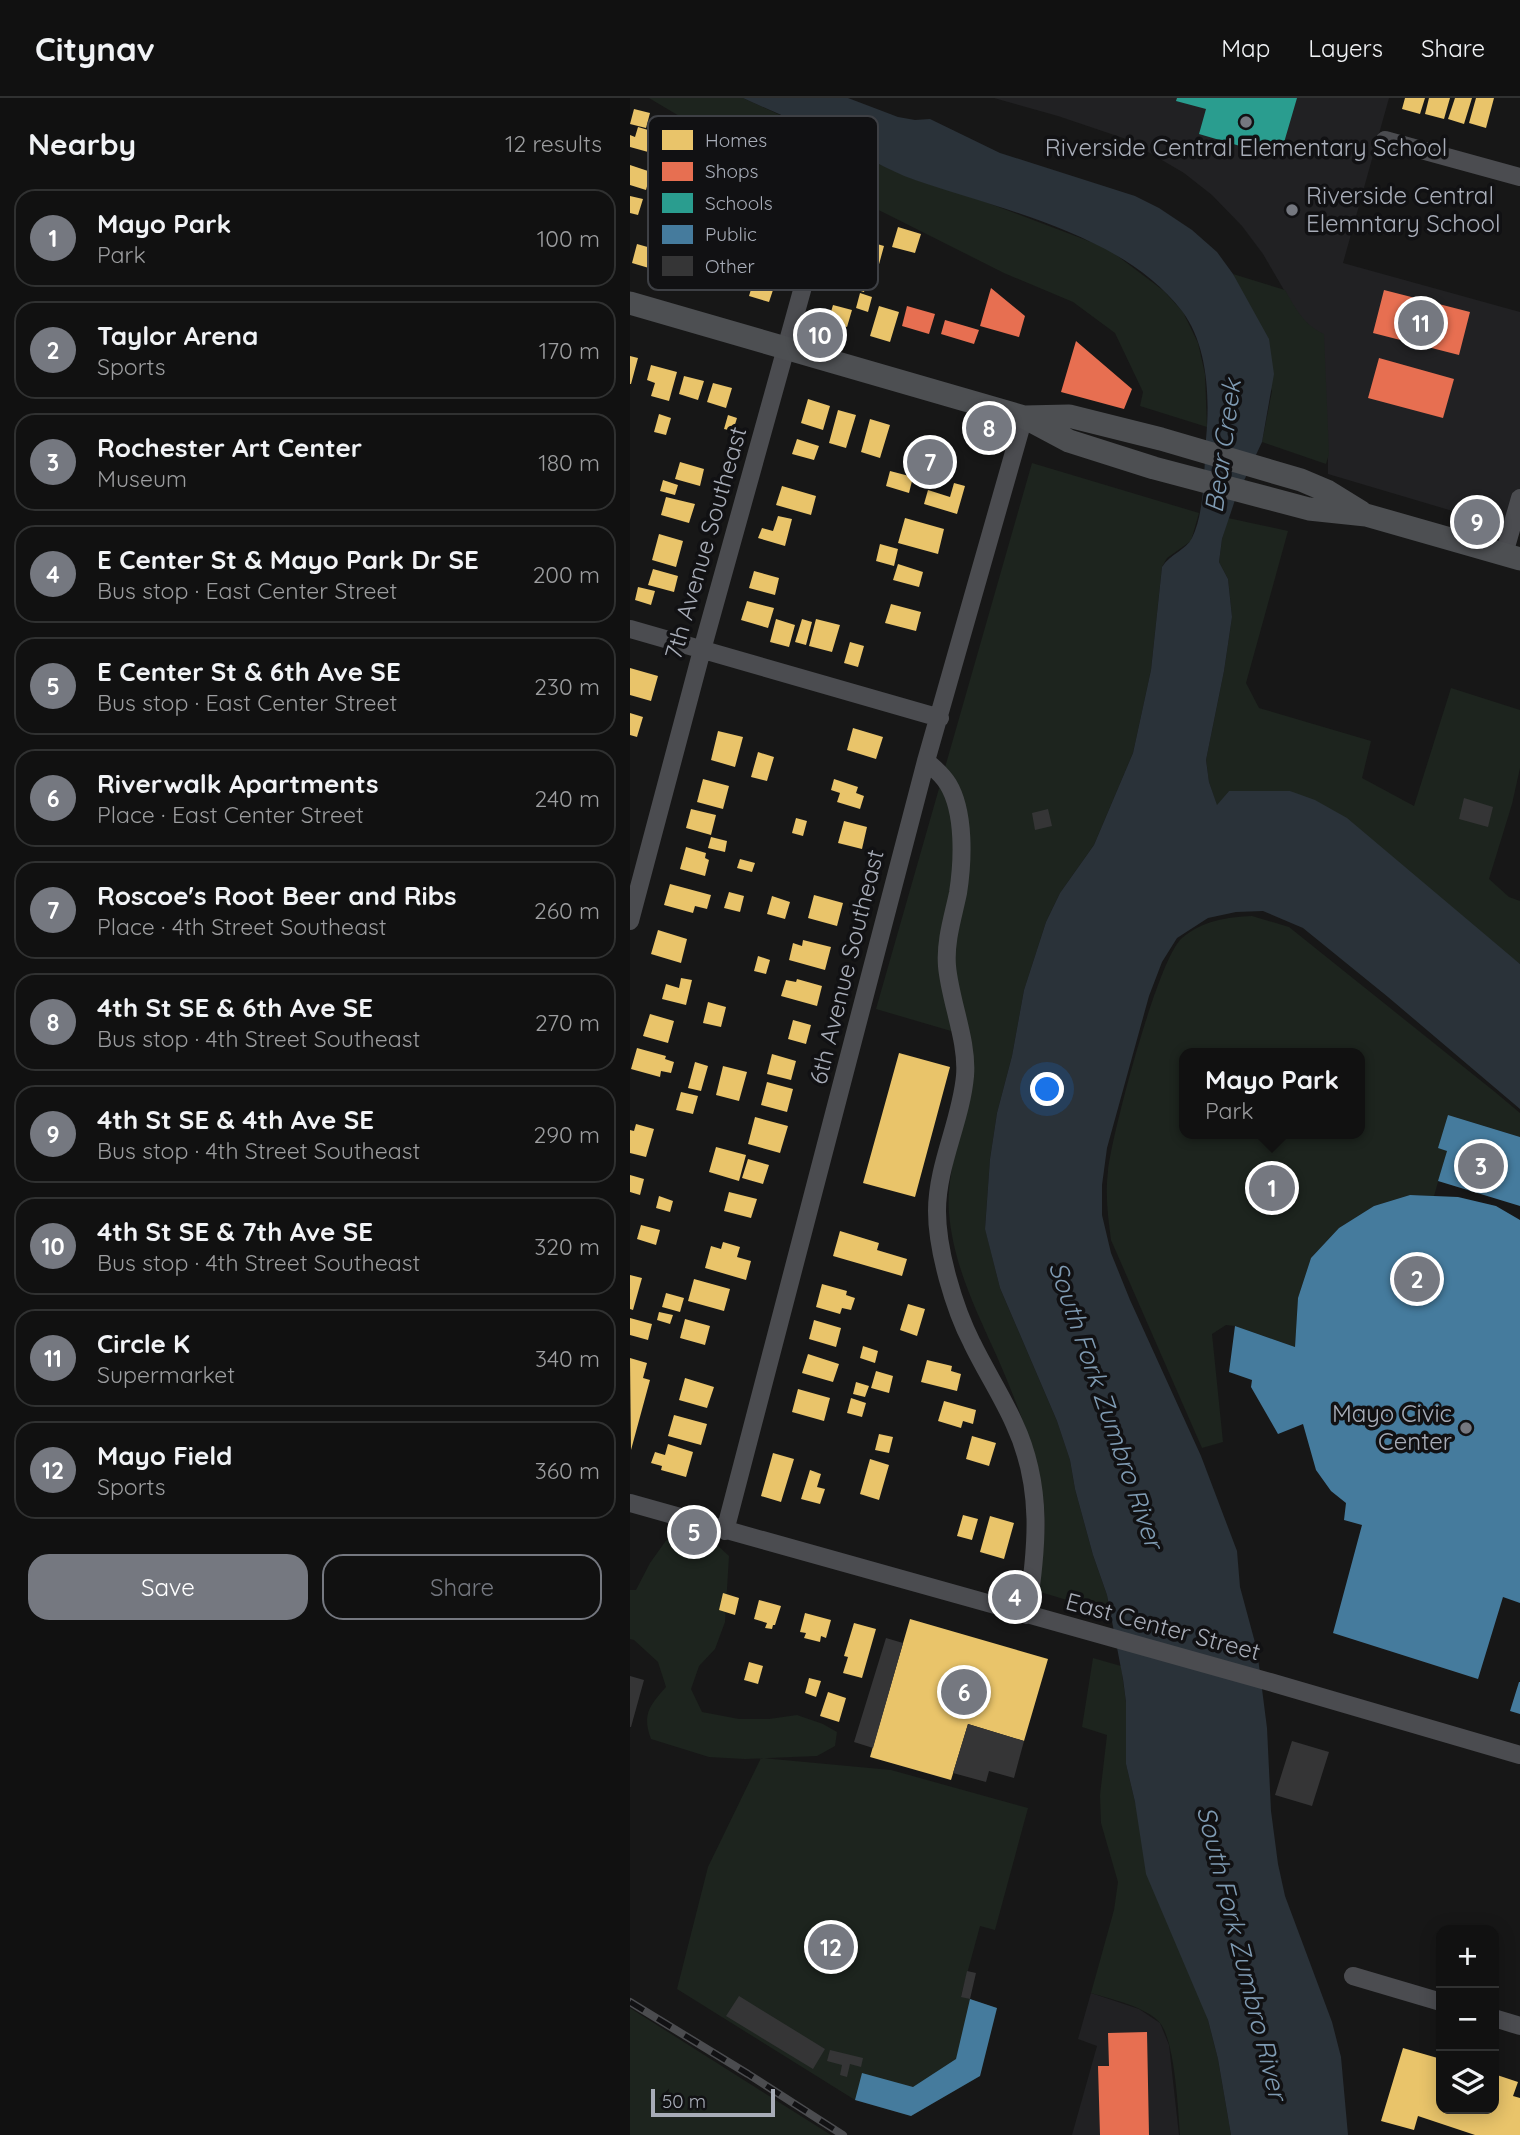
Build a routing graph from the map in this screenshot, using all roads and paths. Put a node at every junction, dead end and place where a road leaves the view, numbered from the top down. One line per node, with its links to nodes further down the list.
1 (1385, 140): 2 (street)
2 (1520, 177)
3 (802, 290): 5 (street, 7th Avenue Southeast)
4 (630, 303): 5 (main road)
5 (786, 348): 6 (main road); 11 (street, 7th Avenue Southeast)
6 (1024, 417): 8 (main road); 8 (main road); 12 (street, 6th Avenue Southeast)
7 (1520, 498): 9 (street)
8 (1366, 515): 9 (main road)
9 (1512, 556)
10 (630, 629): 11 (street)
11 (702, 650): 12 (street); 14 (street, 7th Avenue Southeast)
12 (940, 718): 13 (street, 6th Avenue Southeast)
13 (926, 761): 16 (street, 6th Avenue Southeast); 17 (street)
14 (630, 921)
15 (630, 1503): 16 (street, East Center Street)
16 (725, 1531): 17 (street, East Center Street)
17 (1027, 1615): 18 (street, East Center Street)
18 (1520, 1755)
19 (1353, 1976): 20 (street)
20 (1436, 2001)
21 (1499, 2020): 22 (street)
22 (1520, 2026)

